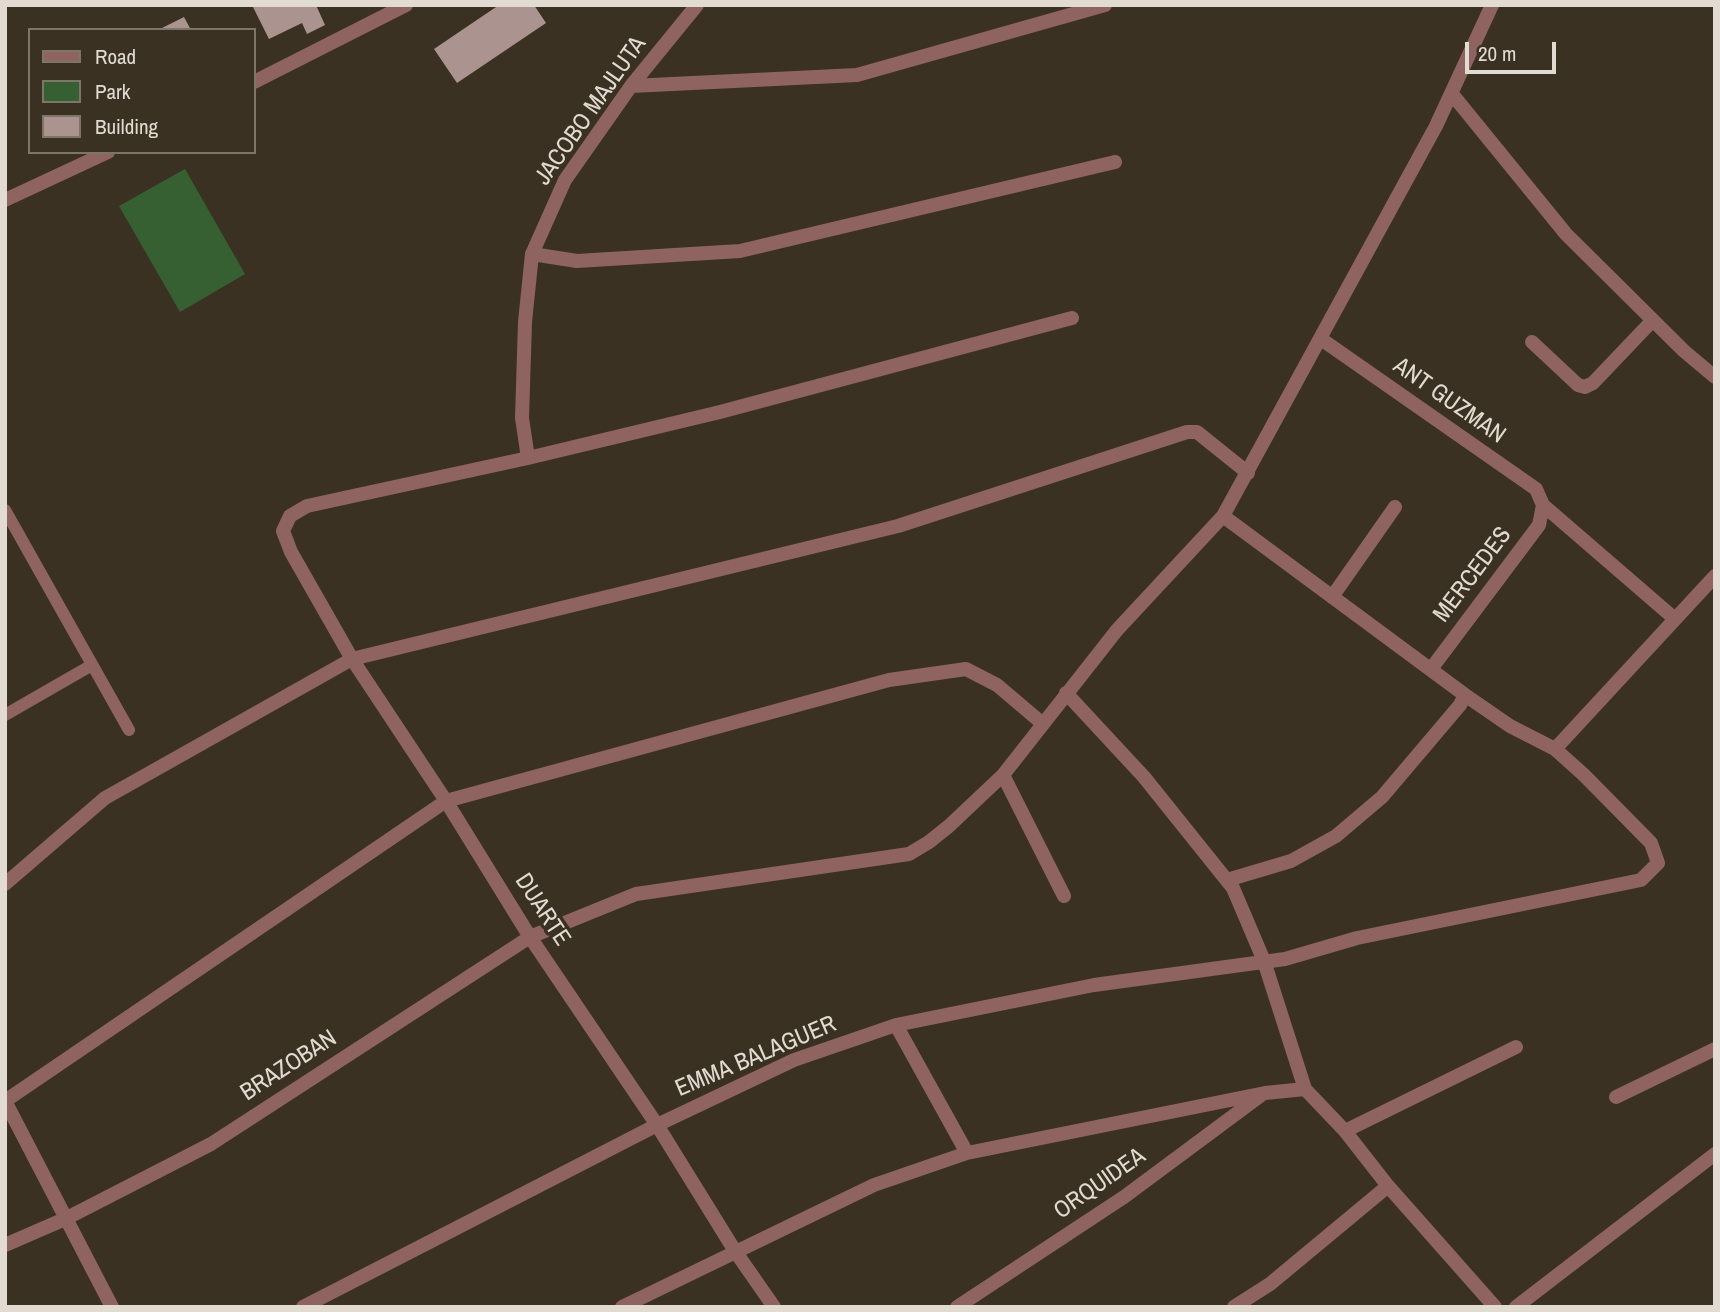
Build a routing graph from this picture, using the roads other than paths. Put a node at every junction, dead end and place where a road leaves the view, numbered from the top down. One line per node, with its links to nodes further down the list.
1 (406, 5): 5 (street)
2 (697, 5): 6 (street, JACOBO MAJLUTA)
3 (1105, 5): 6 (street)
4 (1492, 5): 7 (street, BRAZOBAN)
5 (256, 81)
6 (631, 86): 11 (street, JACOBO MAJLUTA)
7 (1451, 93): 13 (street); 14 (street, BRAZOBAN)
8 (104, 154): 10 (street)
9 (1115, 162): 11 (street)
10 (5, 200)
11 (532, 254): 17 (street, JACOBO MAJLUTA)
12 (1072, 318): 17 (street)
13 (1653, 320): 15 (street); 16 (street)
14 (1321, 339): 18 (street, BRAZOBAN); 19 (street, ANT GUZMAN)
15 (1532, 342)
16 (1715, 377)
17 (528, 458): 26 (street, DUARTE)
18 (1248, 473): 22 (street, BRAZOBAN); 26 (street)
19 (1544, 505): 25 (street, ANT GUZMAN); 28 (street, MERCEDES)
20 (1395, 507): 24 (street)
21 (5, 510): 27 (lane)
22 (1223, 516): 24 (street); 29 (street, BRAZOBAN)
23 (1715, 576): 25 (street)
24 (1332, 597): 28 (street)
25 (1675, 619): 34 (street)
26 (352, 659): 36 (street, DUARTE); 38 (street)
27 (92, 665): 31 (lane); 33 (lane)
28 (1431, 669): 30 (street)
29 (1066, 693): 32 (street, BRAZOBAN); 37 (street)
30 (1465, 695): 34 (street); 37 (street)
31 (5, 715)
32 (1043, 723): 35 (street, BRAZOBAN); 36 (street)
33 (129, 730)
34 (1555, 749): 41 (street, EMMA BALAGUER)
35 (1003, 775): 39 (street); 40 (street, BRAZOBAN)
36 (446, 801): 40 (street, DUARTE); 48 (street)
37 (1227, 880): 41 (street)
38 (5, 884)
39 (1064, 896)
40 (530, 937): 49 (street, DUARTE); 54 (street, BRAZOBAN)
41 (1264, 961): 42 (street, EMMA BALAGUER); 45 (street)
42 (896, 1025): 49 (street, EMMA BALAGUER); 51 (street)
43 (1516, 1048): 50 (street)
44 (1715, 1049): 47 (street)
45 (1305, 1089): 46 (street); 50 (street)
46 (1265, 1093): 51 (street); 61 (street, ORQUIDEA)
47 (1616, 1097)
48 (5, 1101): 54 (street)
49 (657, 1125): 56 (street, DUARTE); 58 (street, EMMA BALAGUER)
50 (1345, 1131): 53 (street)
51 (967, 1153): 56 (street)
52 (1715, 1154): 64 (street)
53 (1388, 1186): 62 (street); 63 (street)
54 (65, 1219): 55 (street, BRAZOBAN); 57 (street)
55 (5, 1245)
56 (736, 1251): 59 (street); 60 (street, DUARTE)
57 (112, 1307)
58 (303, 1307)
59 (622, 1307)
60 (774, 1307)
61 (957, 1307)
62 (1234, 1307)
63 (1495, 1307)
64 (1516, 1307)

